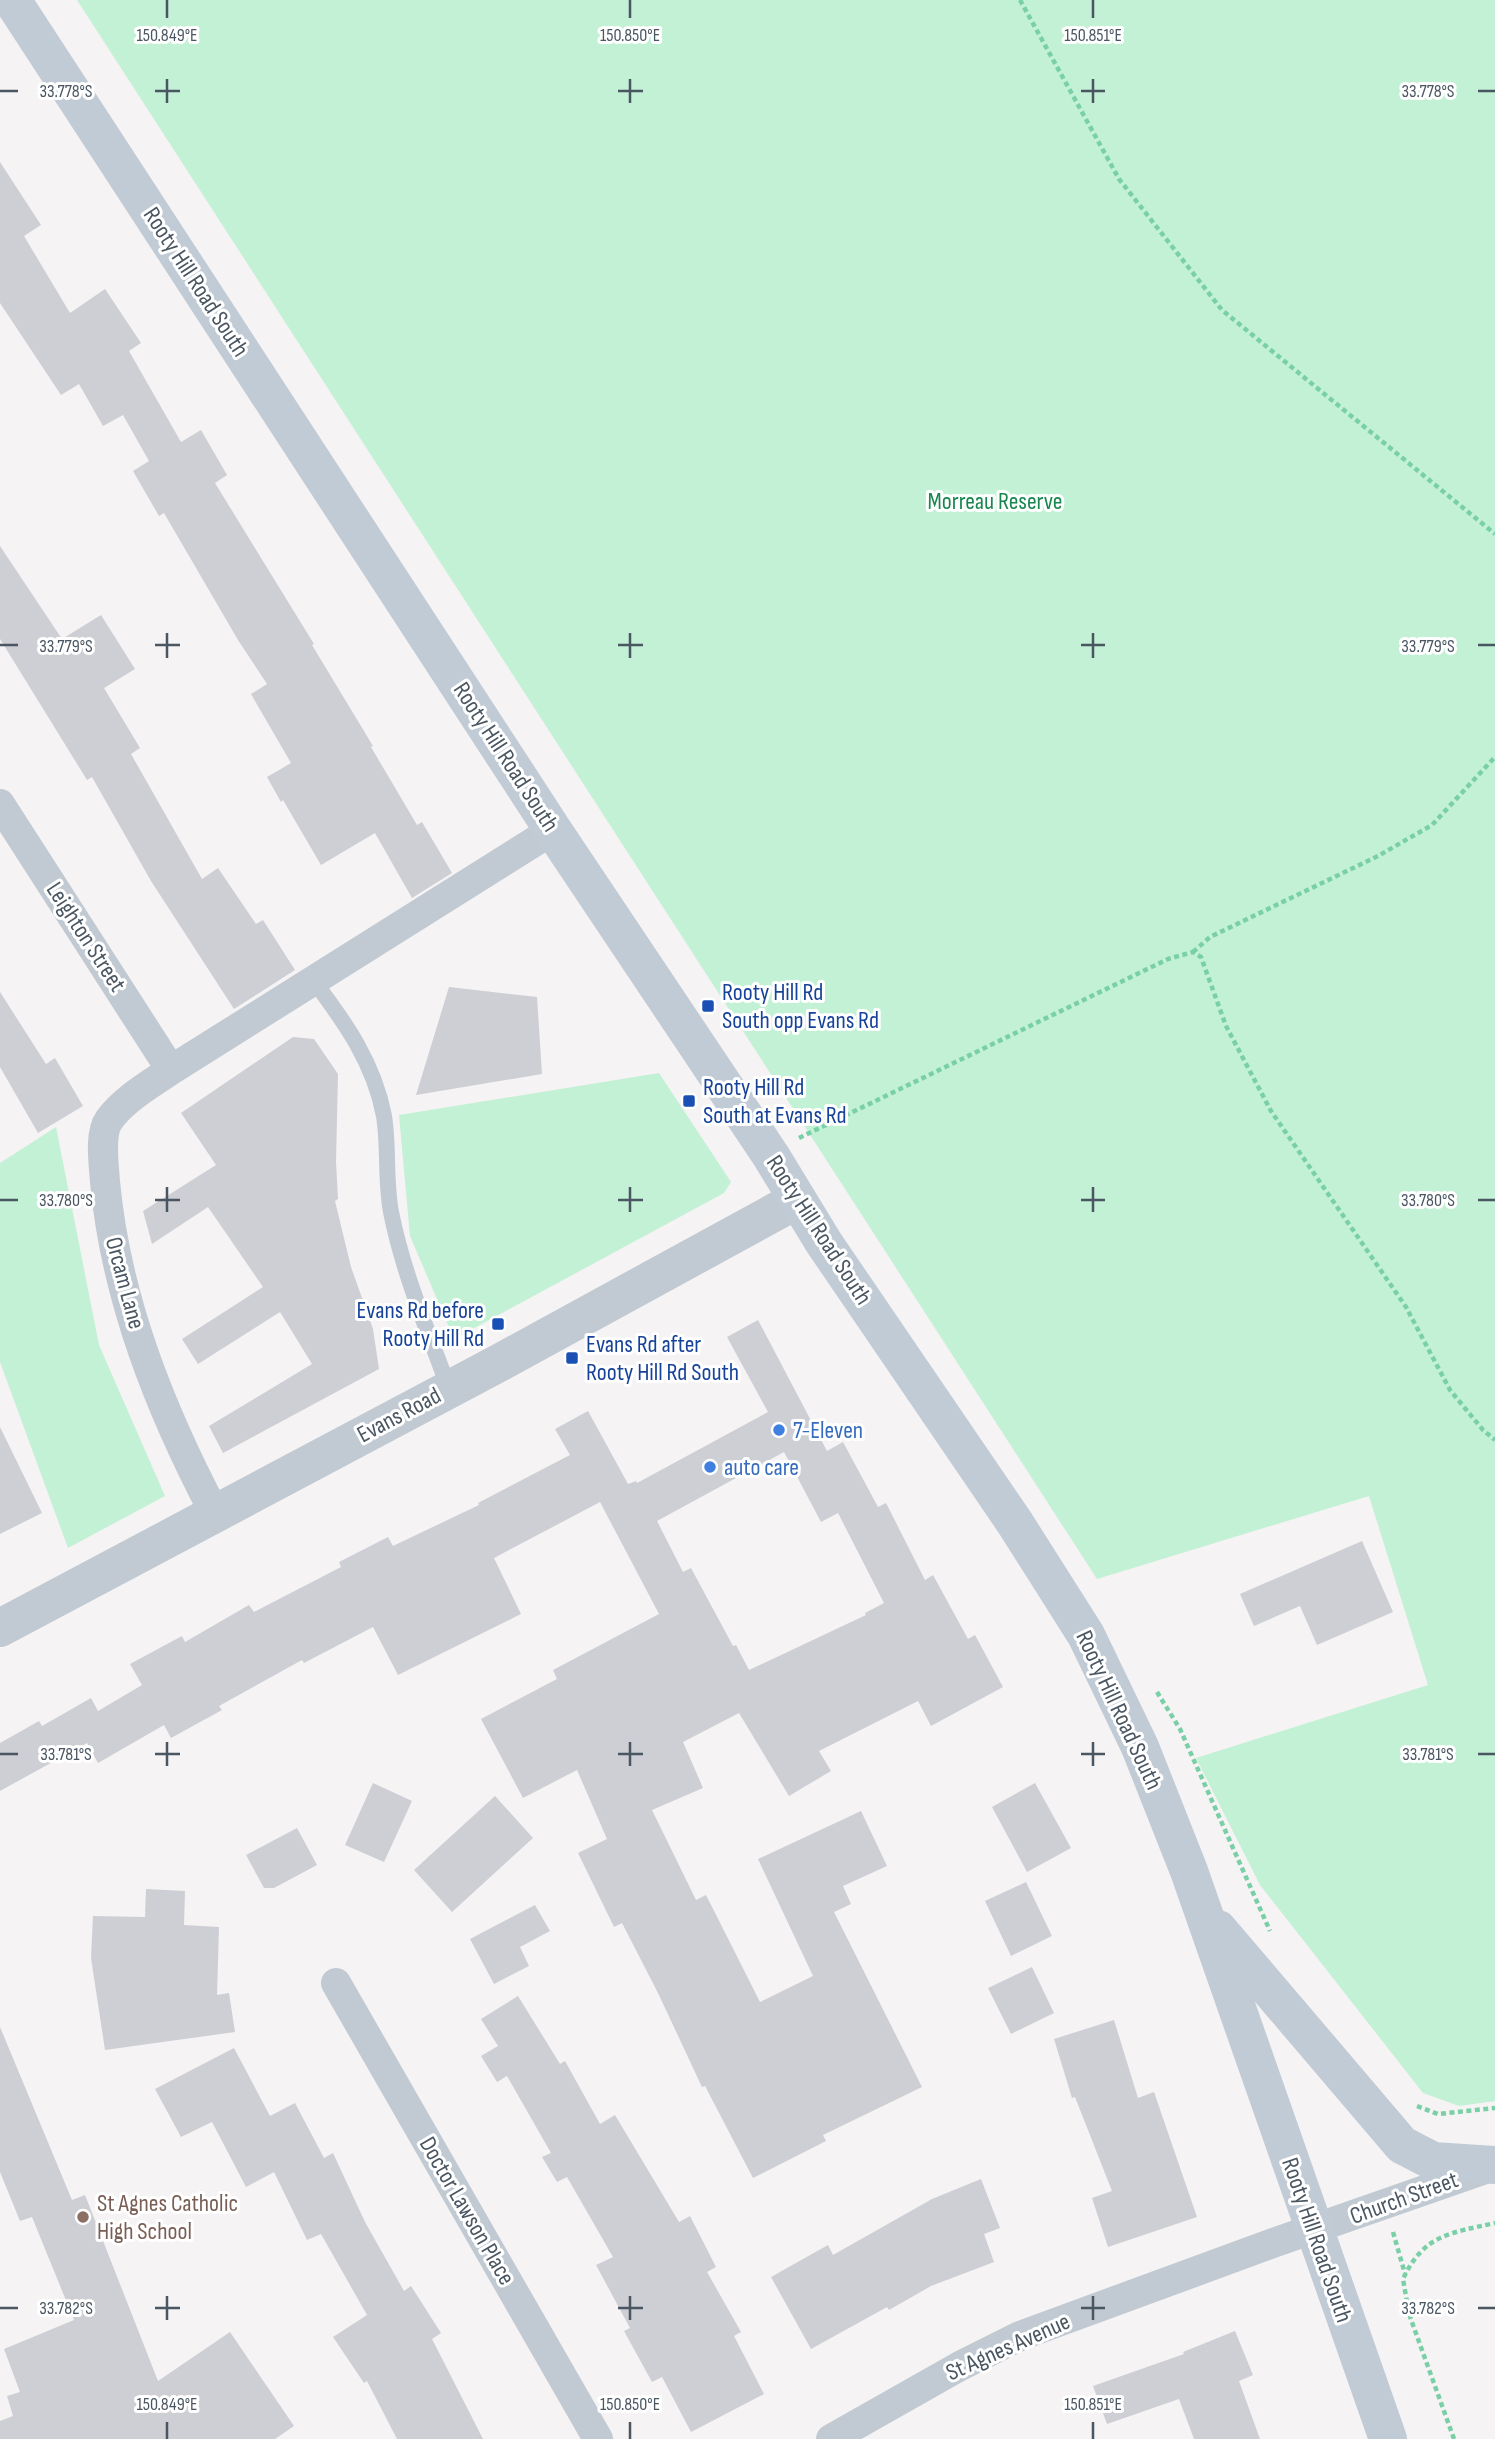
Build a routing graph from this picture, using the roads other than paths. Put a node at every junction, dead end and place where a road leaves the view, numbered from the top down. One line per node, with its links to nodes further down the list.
1 (12, 0): 3 (main road, Rooty Hill Road South)
2 (0, 804): 5 (street, Leighton Street)
3 (554, 830): 4 (street, Orcam Lane); 6 (main road, Rooty Hill Road South)
4 (313, 980): 5 (street, Orcam Lane); 7 (lane)
5 (171, 1070): 8 (street, Orcam Lane)
6 (797, 1200): 7 (street, Evans Road); 10 (main road, Rooty Hill Road South)
7 (449, 1389): 8 (street, Evans Road)
8 (214, 1512): 9 (street, Evans Road)
9 (0, 1628)
10 (1203, 1912): 12 (main road); 13 (main road, Rooty Hill Road South)
11 (336, 1983): 14 (street, Doctor Lawson Place)
12 (1495, 2165): 13 (street, Church Street)
13 (1313, 2231): 15 (street, St Agnes Avenue); 16 (main road, Rooty Hill Road South)
14 (598, 2439)
15 (831, 2439)
16 (1388, 2439)

